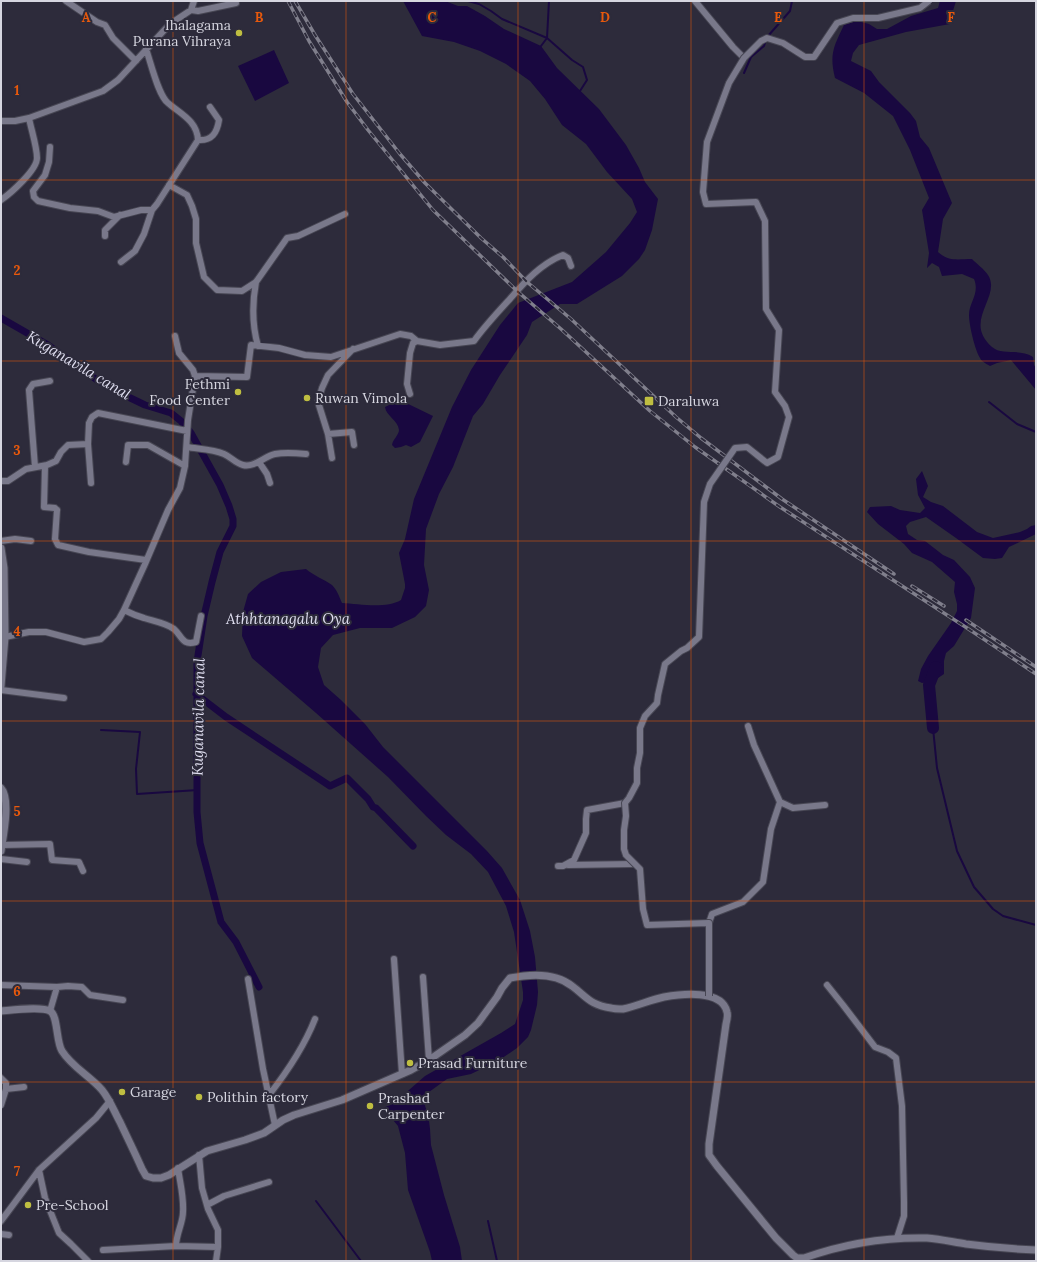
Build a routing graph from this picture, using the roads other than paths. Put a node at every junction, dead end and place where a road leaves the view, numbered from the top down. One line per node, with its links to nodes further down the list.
1 (66, 1): 9 (street)
2 (194, 1): 6 (street)
3 (696, 1): 8 (street)
4 (929, 1): 8 (street, bridge)
5 (236, 3): 6 (street)
6 (191, 10): 7 (street)
7 (146, 49): 9 (street); 13 (street)
8 (744, 58): 60 (street, bridge)
9 (136, 61): 11 (street)
10 (210, 107): 13 (street)
11 (29, 118): 12 (street); 16 (street)
12 (1, 121)
13 (198, 140): 15 (street)
14 (50, 147): 19 (street)
15 (169, 185): 17 (street); 23 (street)
16 (1, 200)
17 (152, 210): 19 (street); 21 (street)
18 (345, 214): 23 (street)
19 (120, 215): 20 (street)
20 (105, 236)
21 (121, 262)
22 (571, 266): 25 (street)
23 (256, 282): 26 (street)
24 (175, 336): 28 (street)
25 (417, 341): 27 (street); 30 (street)
26 (258, 346): 27 (street); 28 (street)
27 (354, 348): 32 (street)
28 (195, 376): 31 (street)
29 (50, 381): 42 (street)
30 (410, 394)
31 (188, 431): 33 (street); 35 (street)
32 (328, 434): 34 (street); 37 (street)
33 (88, 444): 40 (street); 45 (street)
34 (354, 445)
35 (187, 447): 39 (street); 41 (street)
36 (306, 454): 39 (street)
37 (332, 458)
38 (126, 462): 41 (street)
39 (259, 462): 44 (street)
40 (45, 466): 42 (street); 49 (street)
41 (186, 466): 49 (street)
42 (35, 467): 43 (street)
43 (1, 481)
44 (270, 482)
45 (91, 483)
46 (1, 541): 47 (street)
47 (32, 541)
48 (1, 548): 50 (street)
49 (146, 560): 51 (street)
50 (2, 564): 53 (street)
51 (124, 610): 52 (street); 53 (street)
52 (201, 616)
53 (3, 637): 54 (street)
54 (1, 686)
55 (1, 690): 56 (street)
56 (64, 698)
57 (748, 726): 59 (street)
58 (1, 788): 62 (street)
59 (780, 802): 61 (street); 67 (street)
60 (625, 803): 65 (street, bridge); 65 (street)
61 (825, 805)
62 (2, 848): 66 (street)
63 (1, 859): 64 (street)
64 (27, 862)
65 (634, 864): 67 (street, bridge)
66 (83, 871)
67 (709, 923): 74 (street, bridge)
68 (394, 959): 80 (street)
69 (423, 977): 79 (street)
70 (248, 980): 84 (street)
71 (1, 985): 73 (street)
72 (827, 985): 96 (street)
73 (58, 987): 75 (street); 77 (street)
74 (709, 996): 79 (street); 101 (street)
75 (123, 1000)
76 (1, 1010): 77 (street)
77 (50, 1011): 85 (street)
78 (315, 1019): 84 (street)
79 (429, 1060): 80 (street)
80 (402, 1074): 87 (street)
81 (1, 1078): 83 (street)
82 (24, 1087): 83 (street)
83 (6, 1089): 86 (street)
84 (269, 1095): 87 (street)
85 (110, 1101): 89 (street); 90 (street)
86 (1, 1105)
87 (276, 1125): 88 (street)
88 (199, 1155): 89 (street); 92 (street)
89 (178, 1168): 97 (street)
90 (39, 1170): 93 (street); 102 (street)
91 (269, 1182): 92 (street)
92 (207, 1205): 98 (street)
93 (1, 1221)
94 (1, 1234): 95 (street)
95 (9, 1235)
96 (897, 1238): 100 (street); 101 (street)
97 (176, 1246): 98 (street); 99 (street)
98 (218, 1247): 103 (street)
99 (103, 1250)
100 (1036, 1250)
101 (800, 1260)
102 (88, 1261)
103 (216, 1261)

